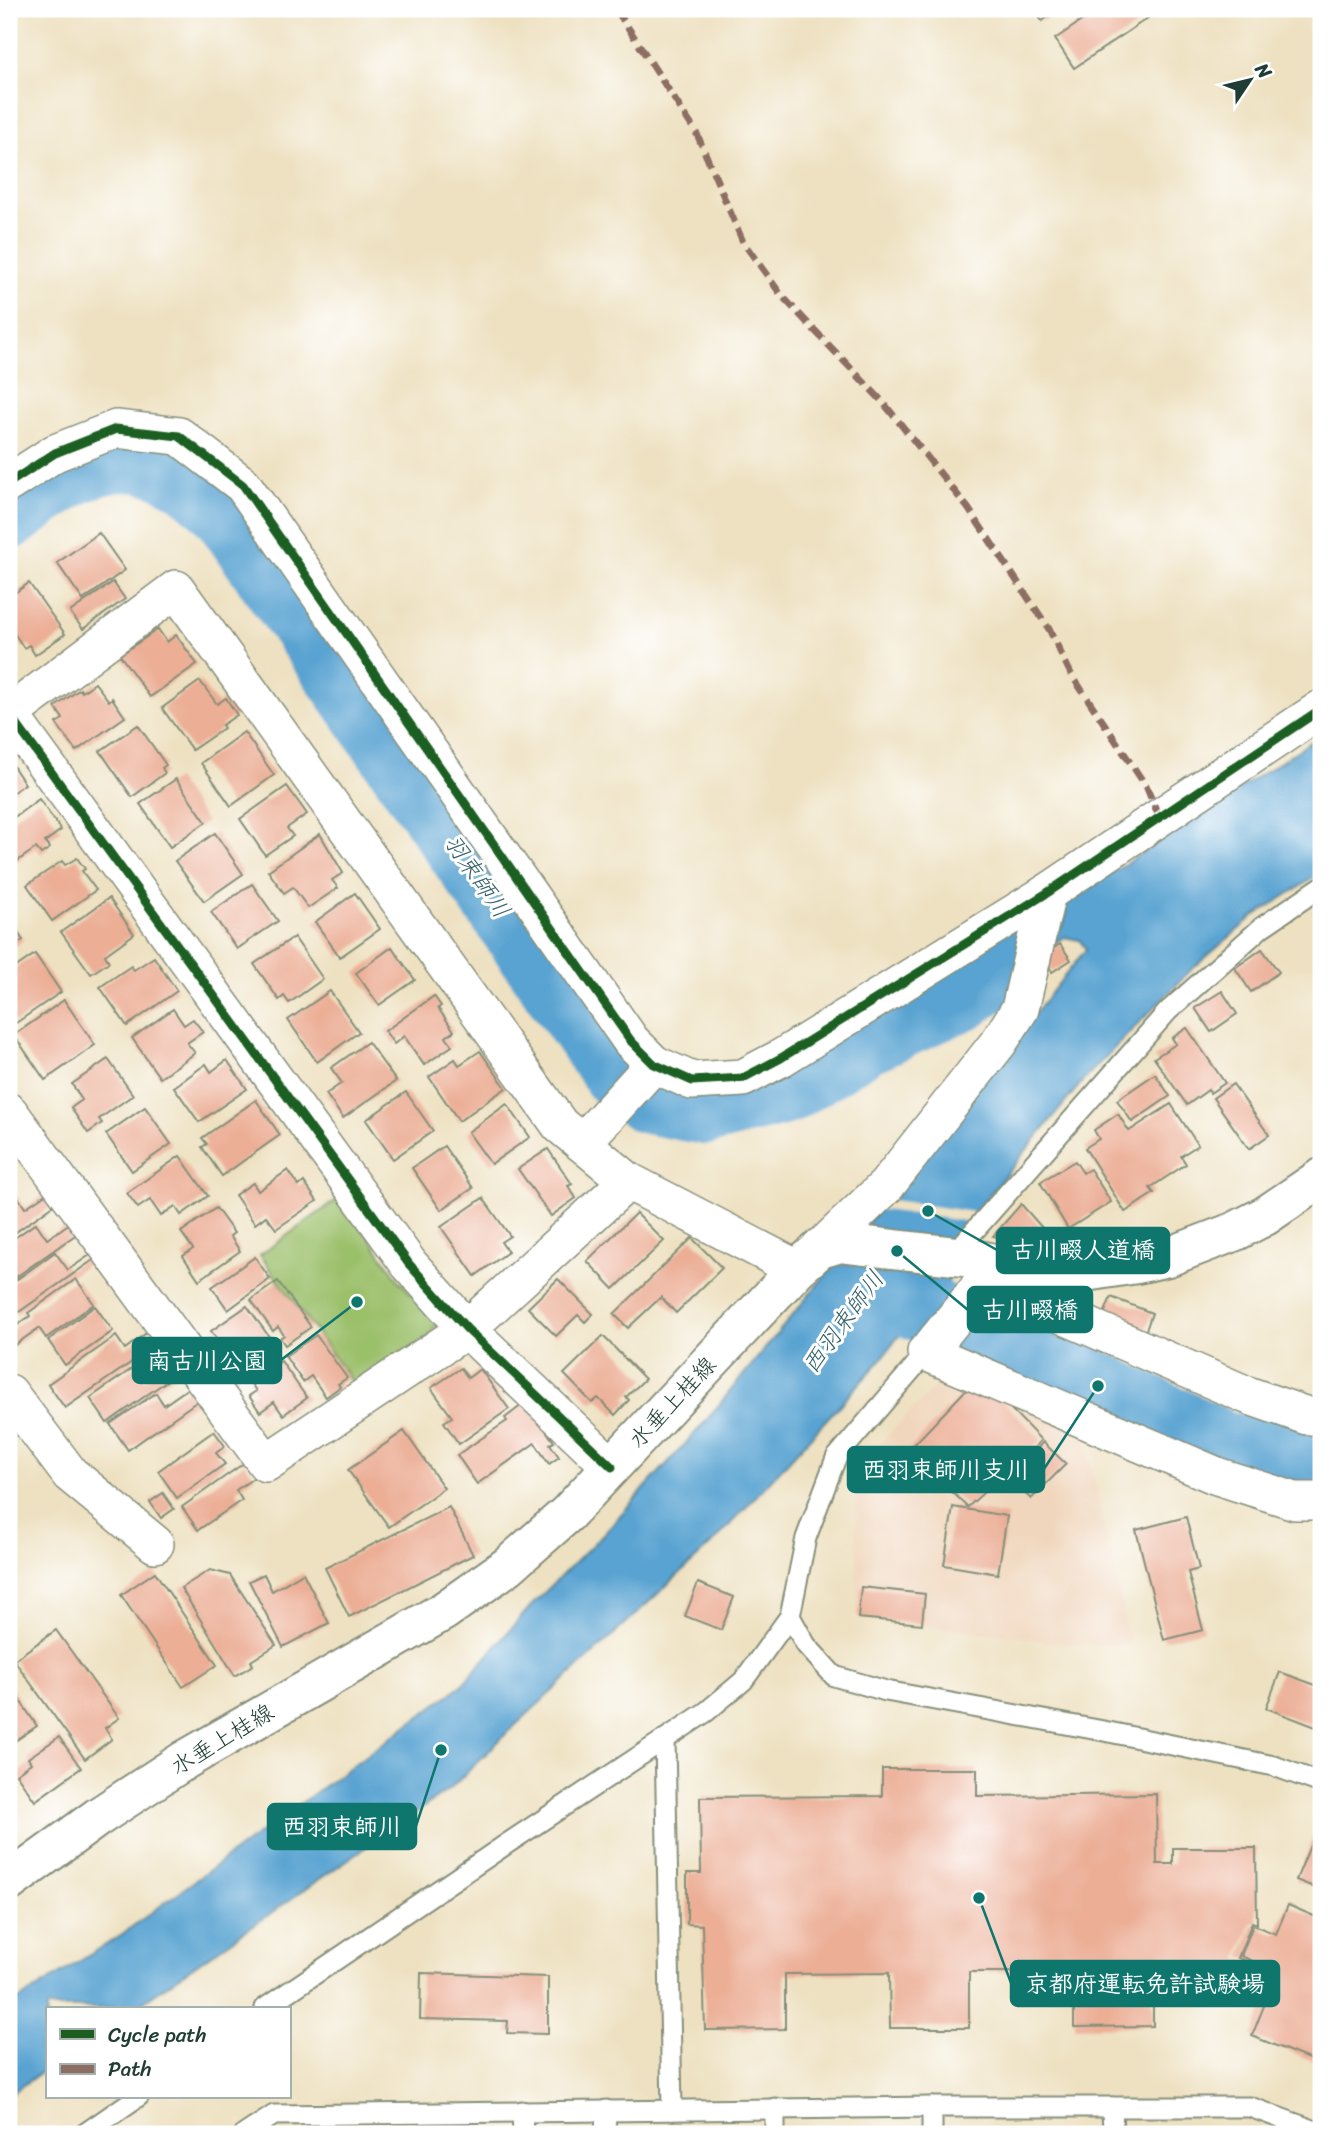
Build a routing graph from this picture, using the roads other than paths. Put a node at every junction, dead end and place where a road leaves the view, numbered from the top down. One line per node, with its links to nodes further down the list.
1 (9, 483): 6 (street)
2 (1321, 709): 5 (street)
3 (9, 714): 8 (street); 13 (street)
4 (1321, 887): 12 (lane)
5 (1047, 892): 6 (street); 11 (street)
6 (654, 1065): 8 (street)
7 (9, 1112): 13 (street)
8 (582, 1143): 10 (street)
9 (1321, 1178): 12 (main road)
10 (628, 1181): 11 (street); 13 (street)
11 (819, 1254): 12 (main road); 17 (main road, 水垂上桂線)
12 (974, 1266): 14 (street); 16 (street)
13 (467, 1329): 17 (street)
14 (929, 1349): 18 (street); 20 (lane)
15 (9, 1394): 19 (street)
16 (1321, 1416)
17 (612, 1467): 23 (main road, 水垂上桂線)
18 (1321, 1502)
19 (155, 1544)
20 (790, 1616): 21 (lane); 22 (lane)
21 (665, 1739): 24 (lane); 29 (lane)
22 (1321, 1783)
23 (9, 1882)
24 (266, 2007)
25 (136, 2098): 33 (lane)
26 (932, 2107): 27 (lane); 28 (lane); 38 (lane)
27 (1112, 2107): 32 (lane); 39 (lane)
28 (775, 2108): 29 (lane); 37 (lane)
29 (672, 2109): 30 (lane)
30 (606, 2110): 31 (lane); 36 (lane)
31 (522, 2111): 34 (lane); 35 (lane)
32 (1321, 2133)
33 (84, 2134)
34 (245, 2134)
35 (523, 2134)
36 (605, 2134)
37 (775, 2134)
38 (932, 2134)
39 (1113, 2134)

